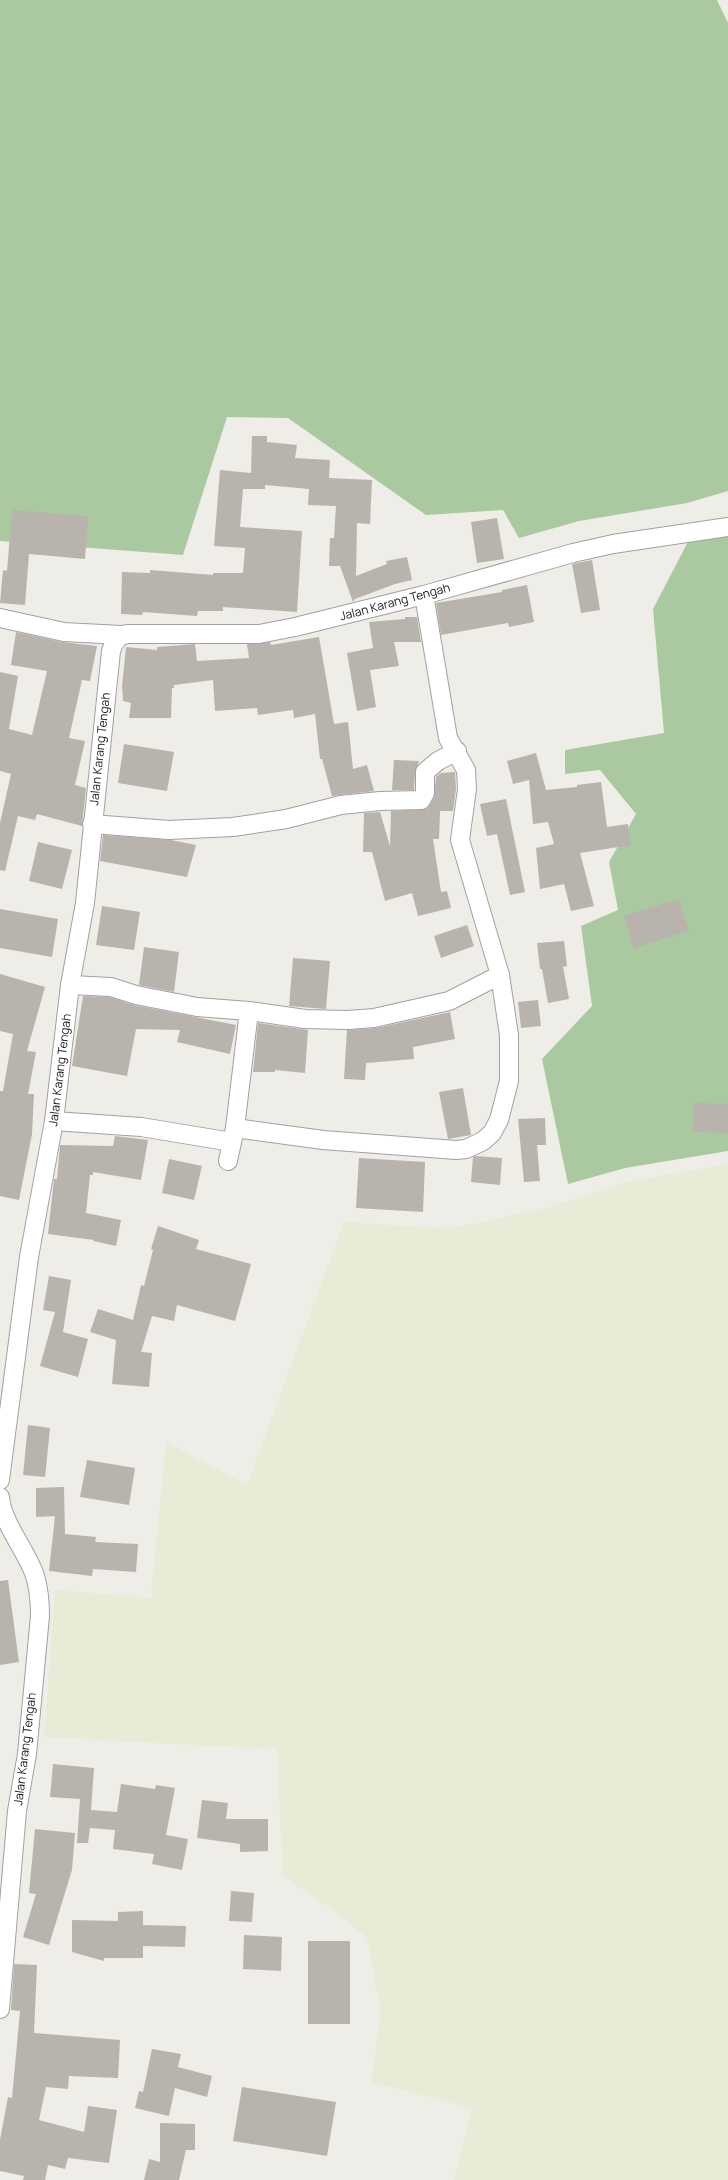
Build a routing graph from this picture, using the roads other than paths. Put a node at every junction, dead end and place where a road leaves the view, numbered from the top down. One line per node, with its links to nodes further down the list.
1 (728, 527): 2 (street, Jalan Karang Tengah)
2 (424, 595): 4 (street, Jalan Karang Tengah); 5 (street)
3 (0, 618): 4 (street)
4 (121, 635): 6 (street, Jalan Karang Tengah)
5 (457, 751): 6 (street); 7 (street)
6 (92, 824): 8 (street, Jalan Karang Tengah)
7 (500, 976): 9 (street); 11 (street)
8 (70, 985): 9 (street); 10 (street, Jalan Karang Tengah)
9 (249, 1011): 11 (street)
10 (54, 1121): 11 (street); 13 (street, Jalan Karang Tengah)
11 (233, 1135): 12 (street)
12 (228, 1161)
13 (6, 1390): 14 (street, Jalan Karang Tengah)
14 (0, 1480)
15 (0, 1497): 16 (street, Jalan Karang Tengah)
16 (0, 2009)

